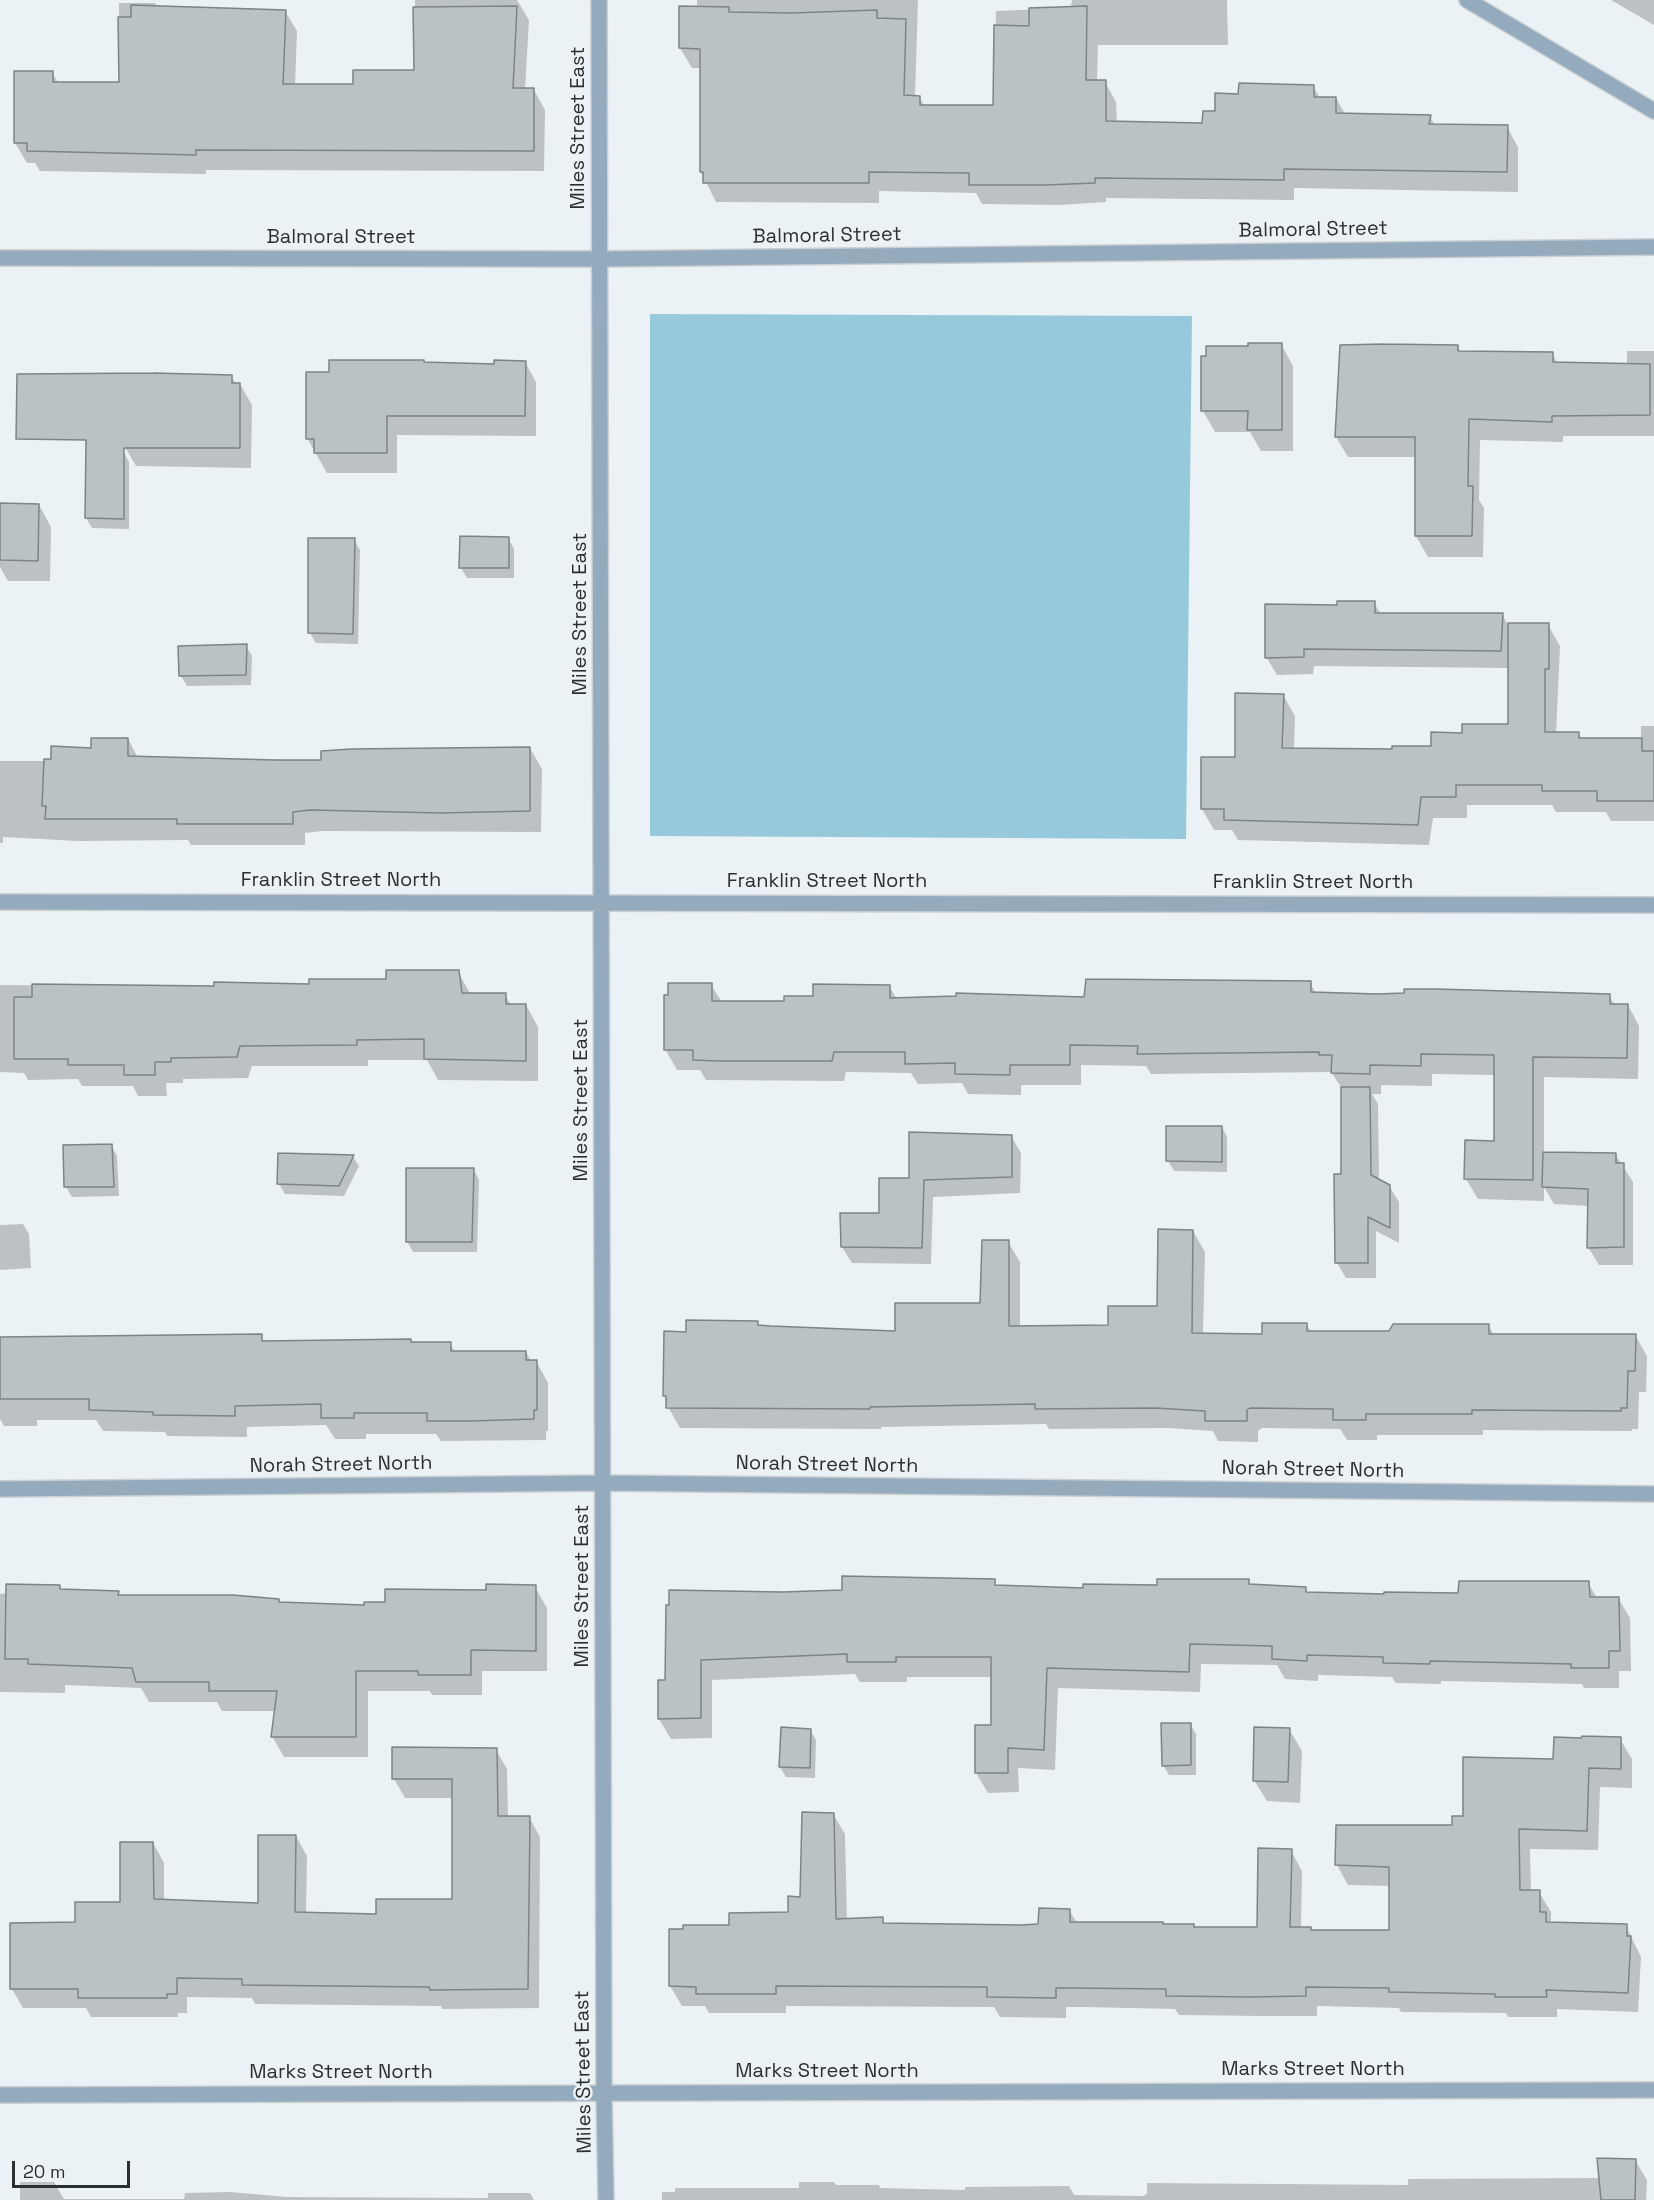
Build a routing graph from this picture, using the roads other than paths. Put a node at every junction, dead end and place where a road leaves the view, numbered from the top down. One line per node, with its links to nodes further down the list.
1 (599, 0): 6 (street, Miles Street East)
2 (1467, 0): 3 (street)
3 (1654, 111)
4 (1654, 247): 6 (street, Balmoral Street)
5 (0, 258): 6 (street, Balmoral Street)
6 (601, 259): 8 (street, Miles Street East)
7 (0, 902): 8 (street, Franklin Street North)
8 (602, 902): 9 (street, Franklin Street North); 10 (street, Miles Street East)
9 (1654, 905)
10 (604, 1483): 11 (street, Norah Street North); 12 (street, Norah Street North); 14 (street, Miles Street East)
11 (0, 1489)
12 (1654, 1494)
13 (1654, 2090): 14 (street, Marks Street North)
14 (604, 2094): 15 (street, Marks Street North); 16 (street, Miles Street East)
15 (0, 2095)
16 (606, 2200)

